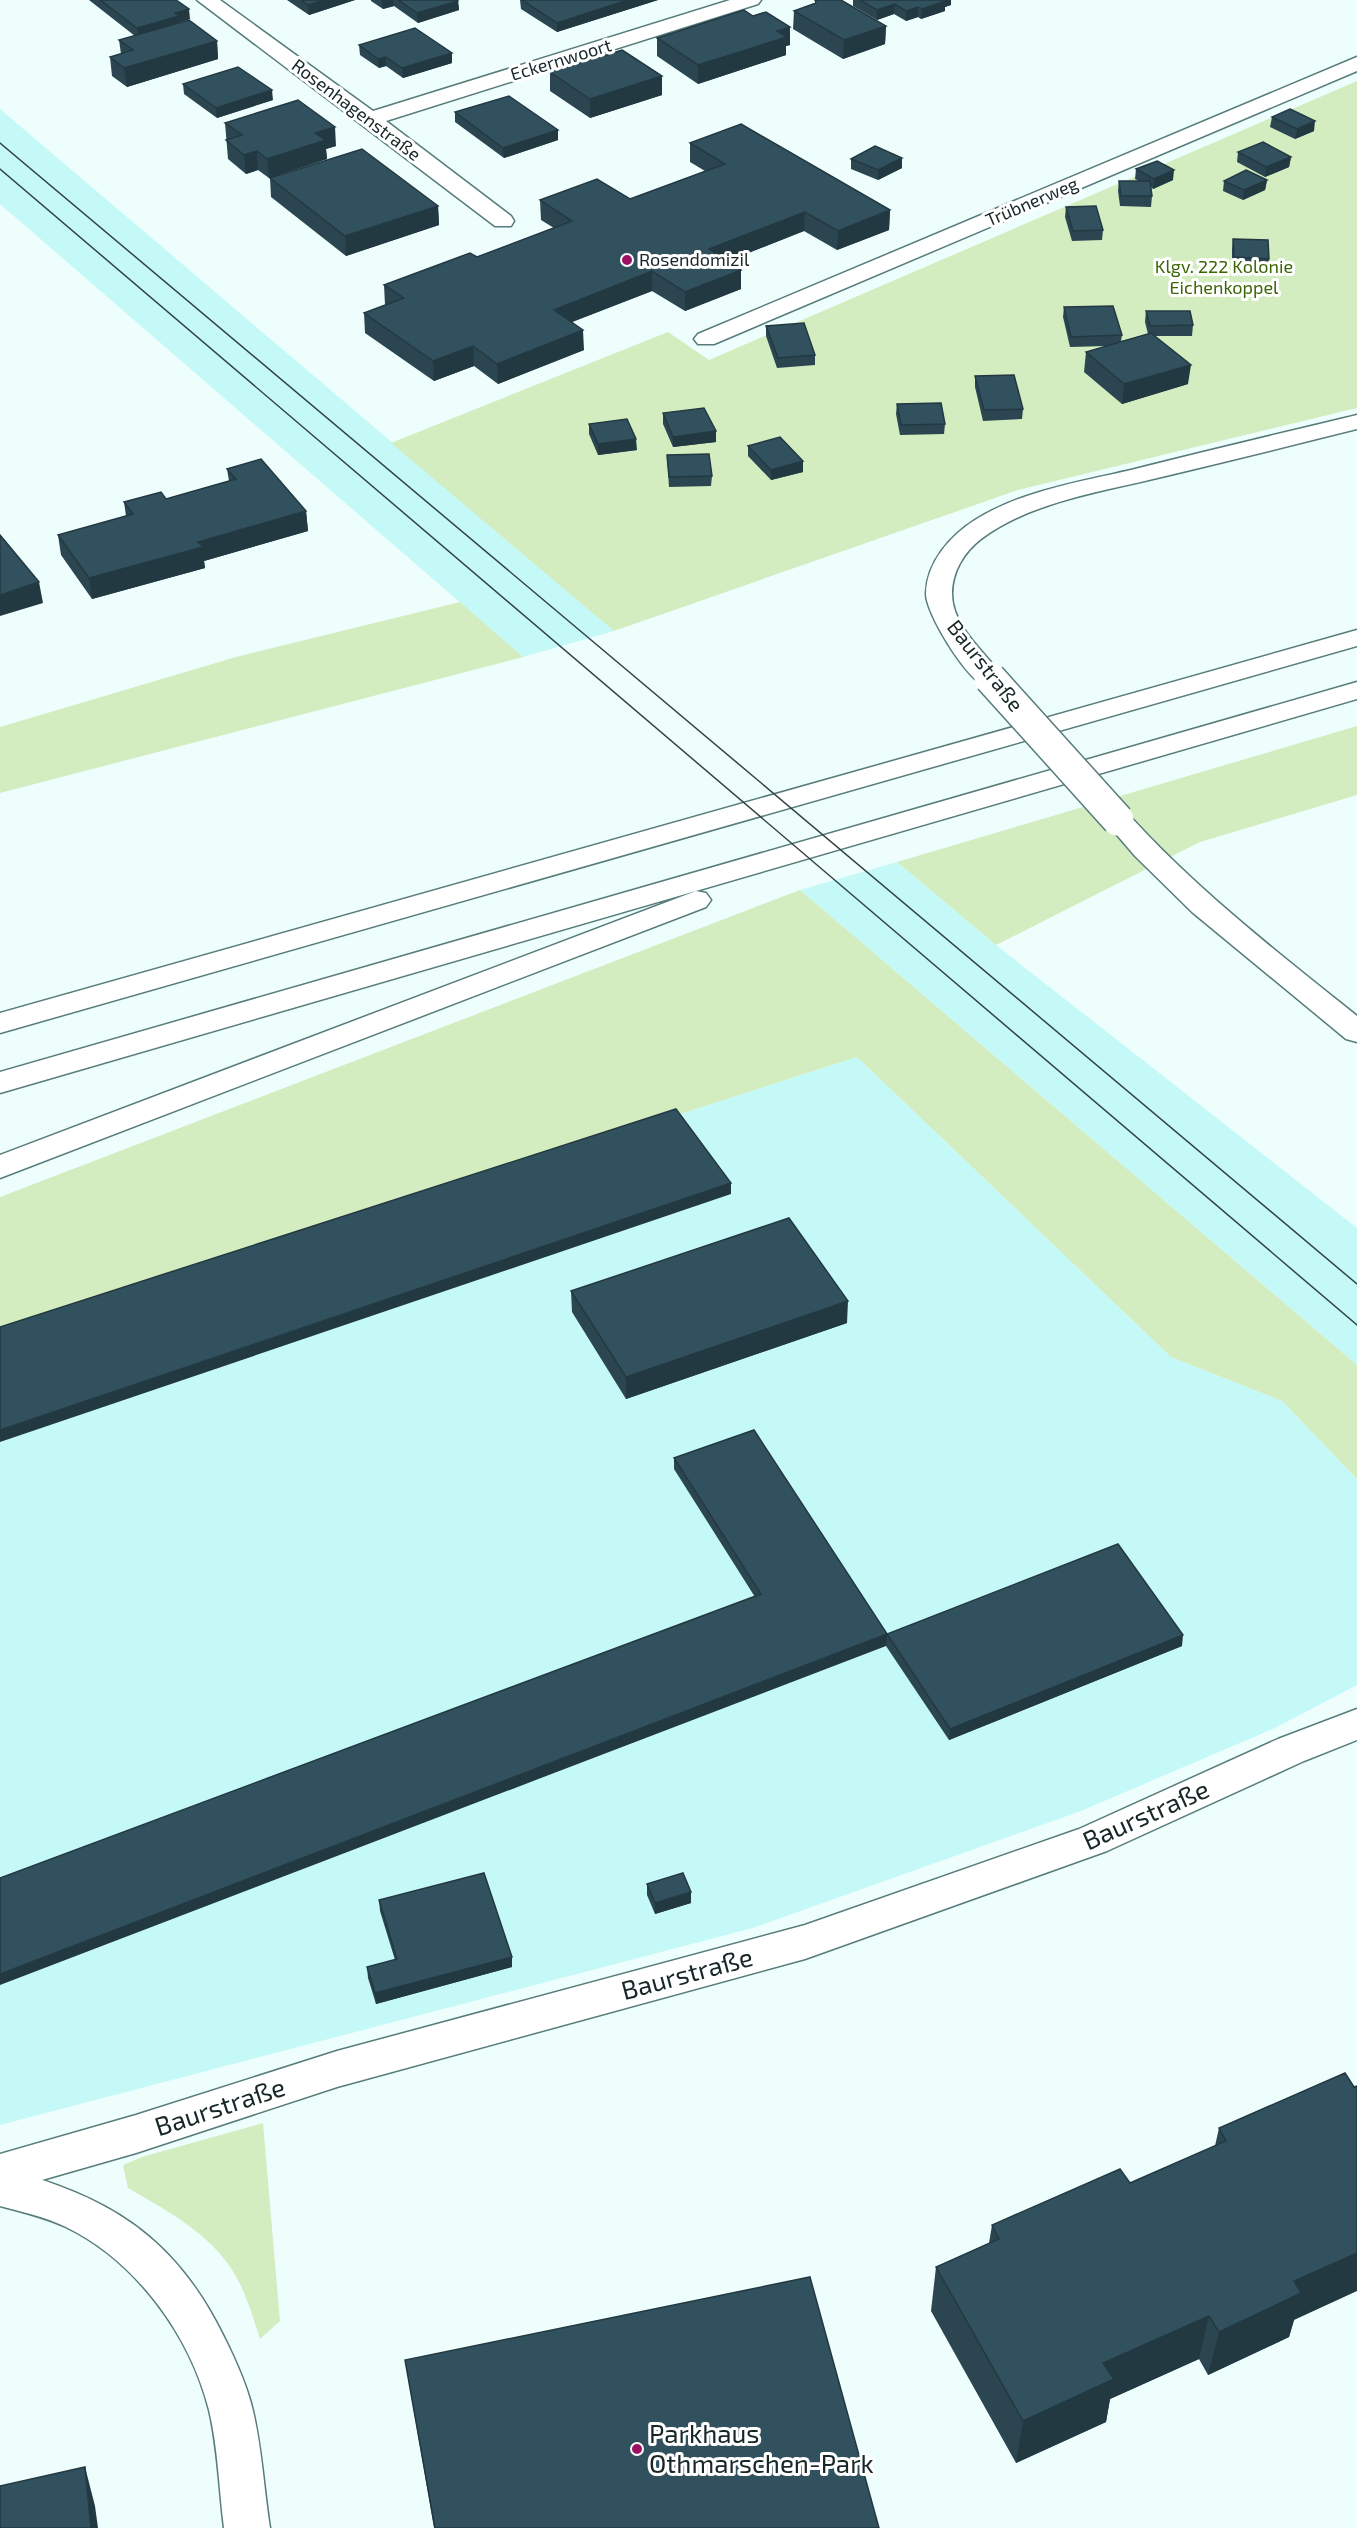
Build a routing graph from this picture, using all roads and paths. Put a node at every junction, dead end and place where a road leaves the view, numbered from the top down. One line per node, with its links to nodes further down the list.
1 (207, 0): 4 (main road, Rosenhagenstraße)
2 (751, 0): 4 (main road, Eckernwoort)
3 (1357, 63): 6 (main road, Trübnerweg)
4 (370, 119): 5 (main road, Rosenhagenstraße)
5 (503, 221)
6 (706, 339)
7 (1357, 422): 12 (main road, Baurstraße, bridge)
8 (1357, 638): 11 (main road)
9 (1357, 690): 10 (main road)
10 (936, 810): 13 (main road); 14 (main road)
11 (0, 1023)
12 (1357, 1032)
13 (0, 1083)
14 (0, 1167)
15 (1357, 1724): 16 (main road, Baurstraße)
16 (0, 2173)
17 (0, 2187): 18 (main road)
18 (247, 2528)

